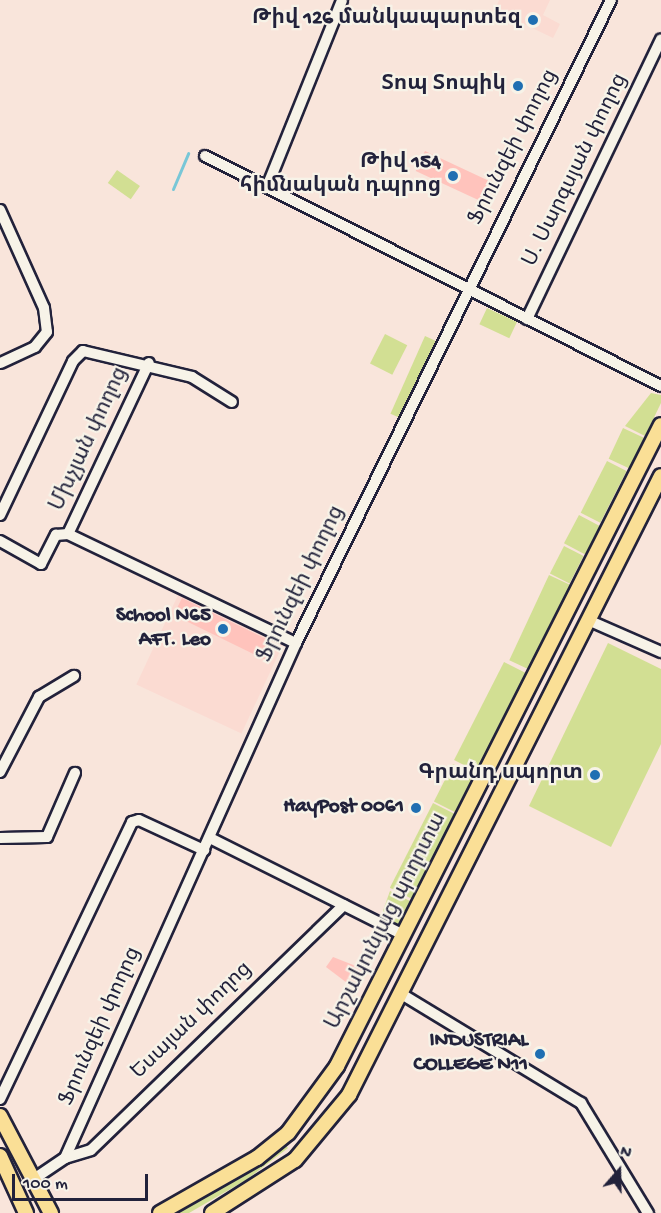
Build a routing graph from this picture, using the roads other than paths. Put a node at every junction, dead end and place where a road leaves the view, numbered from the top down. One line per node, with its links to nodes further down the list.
1 (342, 0): 5 (street)
2 (611, 0): 7 (street, Ֆրունզեի փողոց)
3 (661, 39): 8 (street, Ս. Սարգսյան փողոց)
4 (205, 156): 5 (street)
5 (267, 187): 7 (street)
6 (0, 210): 9 (street)
7 (468, 289): 8 (street); 20 (street, Ֆրունզեի փողոց)
8 (527, 319): 11 (street)
9 (0, 363)
10 (149, 363): 12 (street); 15 (street); 16 (street, Մխչյան փողոց)
11 (661, 387)
12 (232, 402)
13 (661, 425): 18 (main road, Արշակունյաց պողոտա)
14 (661, 476): 19 (main road, Արշակունյաց պողոտա)
15 (0, 515)
16 (68, 534): 17 (street); 20 (street)
17 (0, 541)
18 (568, 610): 19 (main road); 29 (main road, Արշակունյաց պողոտա)
19 (588, 620): 21 (street); 31 (main road, Արշակունյաց պողոտա)
20 (296, 643): 26 (street, Ֆրունզեի փողոց)
21 (661, 652)
22 (74, 675): 23 (street)
23 (0, 772)
24 (75, 772): 25 (street)
25 (0, 838)
26 (210, 838): 27 (street, Ֆրունզեի փողոց); 28 (street)
27 (204, 850): 32 (street); 37 (street, Ֆրունզեի փողոց)
28 (344, 905): 29 (street); 37 (street, Եսայան փողոց)
29 (404, 935): 30 (main road, Արշակունյաց պողոտա)
30 (380, 982): 31 (main road); 34 (main road, Արշակունյաց պողոտա)
31 (400, 993): 35 (main road, Արշակունյաց պողոտա); 43 (street)
32 (0, 1099)
33 (0, 1116): 38 (main road)
34 (288, 1133): 35 (main road); 41 (main road, Արշակունյաց պողոտա)
35 (303, 1151): 42 (main road, Արշակունյաց պողոտա)
36 (0, 1156): 39 (main road)
37 (64, 1158): 38 (street)
38 (31, 1181): 40 (main road)
39 (26, 1213)
40 (51, 1213)
41 (160, 1213)
42 (212, 1213)
43 (648, 1213)

